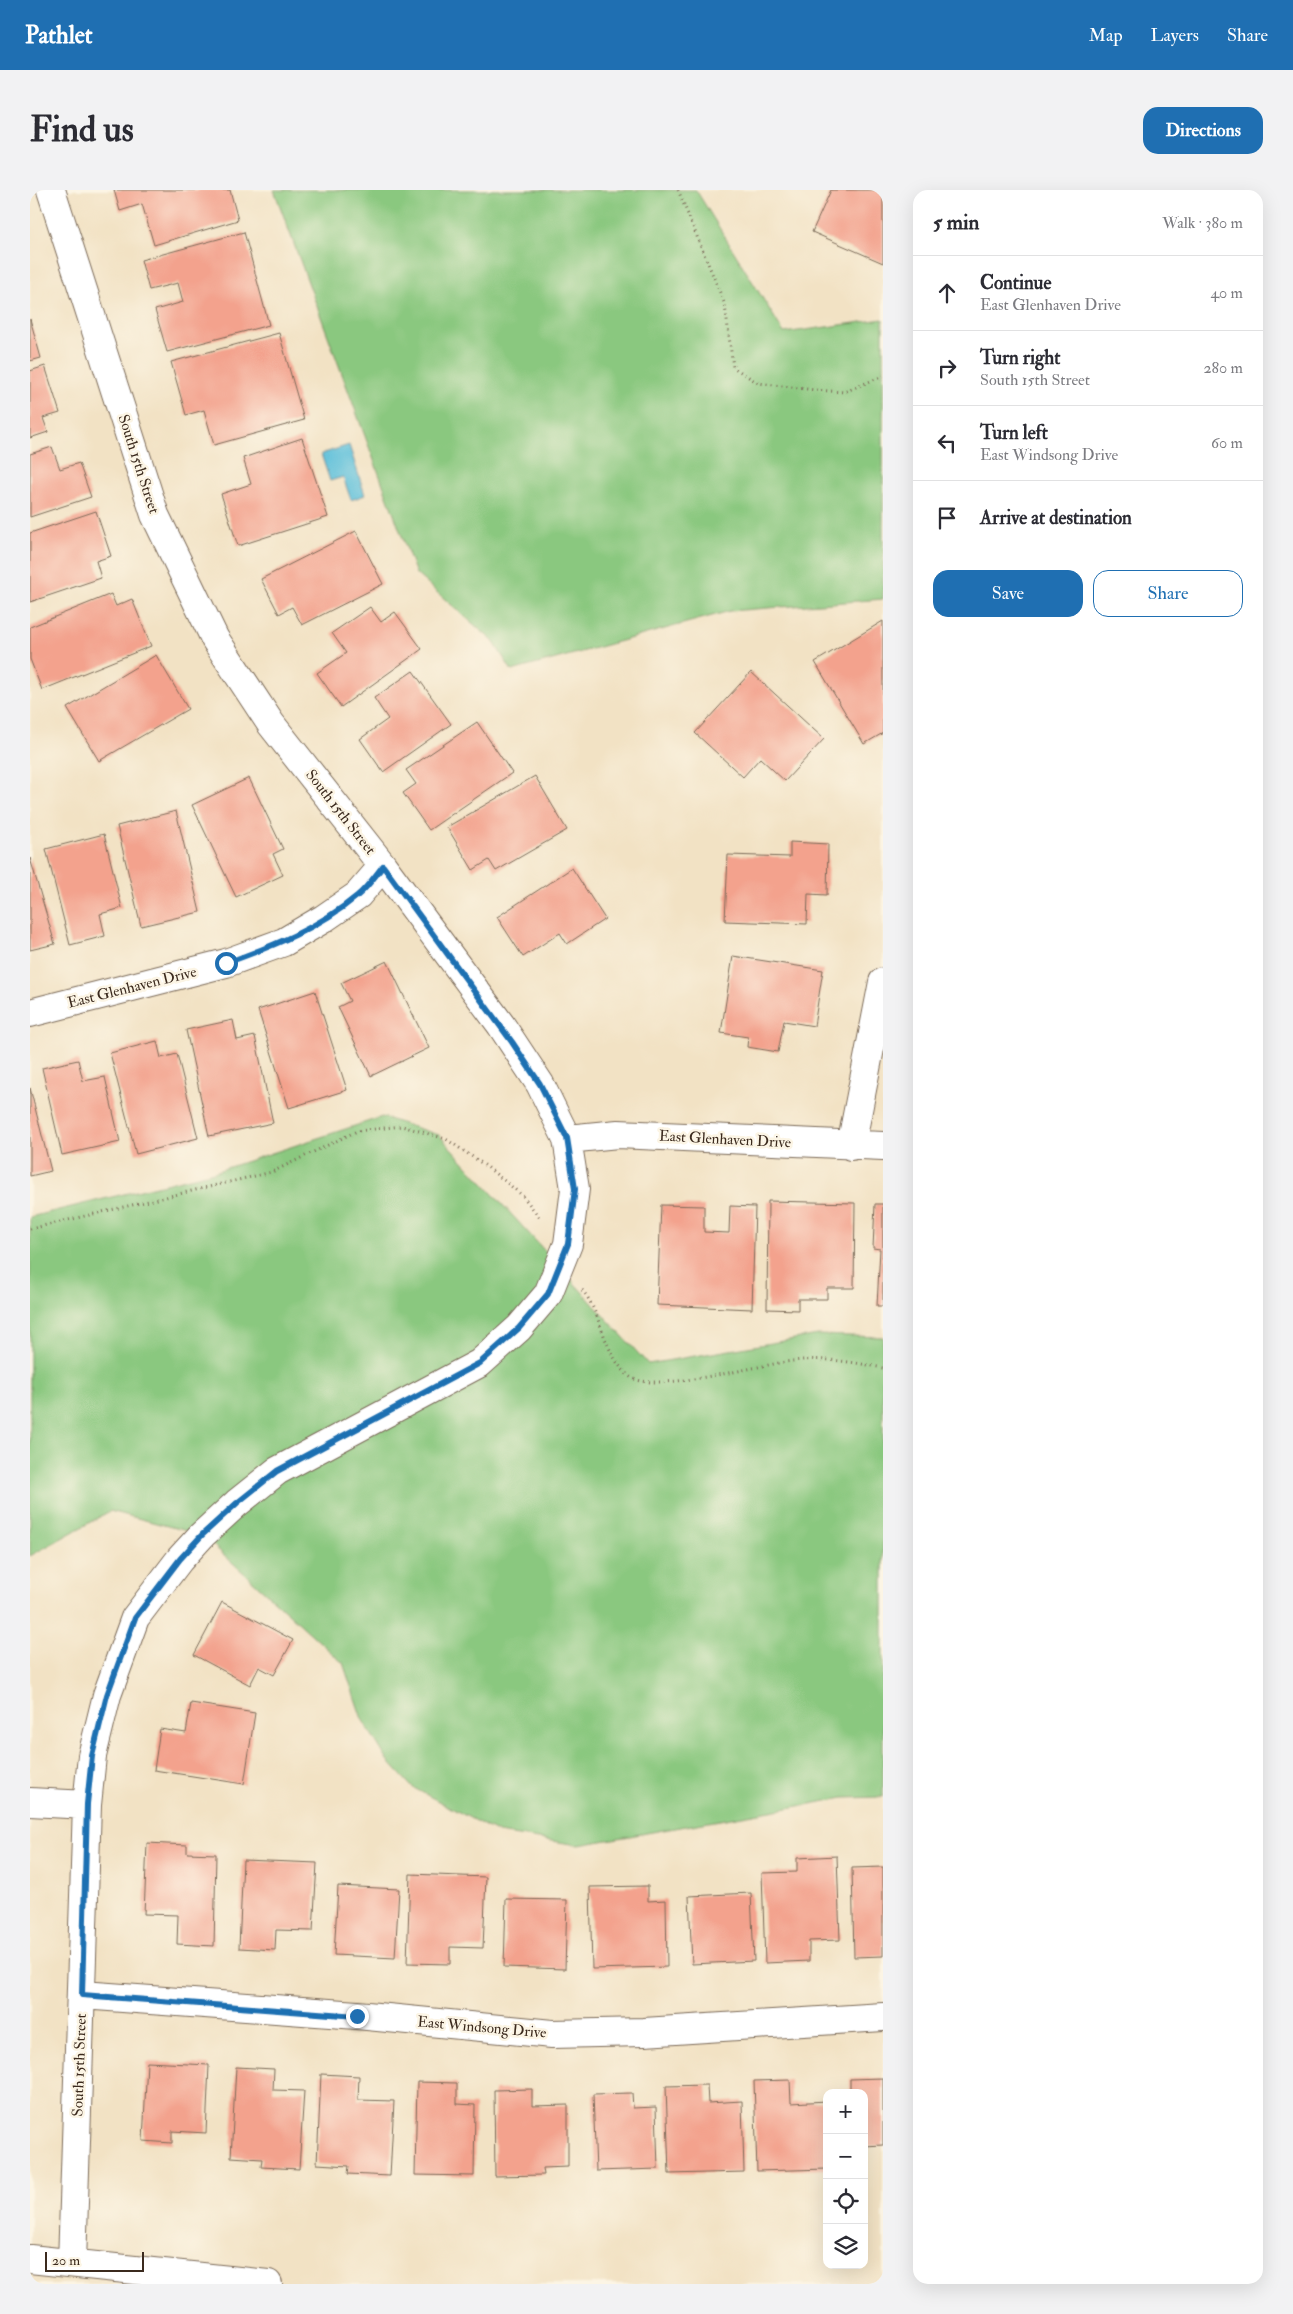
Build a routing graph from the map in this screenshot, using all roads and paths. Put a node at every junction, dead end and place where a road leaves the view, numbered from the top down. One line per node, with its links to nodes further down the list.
1 (51, 190): 4 (street, South 15th Street)
2 (678, 190): 3 (path)
3 (883, 376)
4 (383, 866): 6 (street, East Glenhaven Drive); 7 (street, South 15th Street)
5 (883, 982): 8 (street)
6 (30, 1013)
7 (567, 1138): 8 (street, East Glenhaven Drive); 11 (street, South 15th Street)
8 (851, 1146): 9 (street, East Glenhaven Drive)
9 (883, 1146)
10 (30, 1230): 11 (path)
11 (559, 1266): 12 (path); 14 (street, South 15th Street)
12 (883, 1368)
13 (30, 1802): 14 (street)
14 (87, 1804): 15 (street, South 15th Street)
15 (82, 1995): 16 (street, East Windsong Drive); 18 (street, South 15th Street)
16 (883, 2017)
17 (30, 2259): 18 (street)
18 (72, 2263): 19 (street)
19 (268, 2284)

